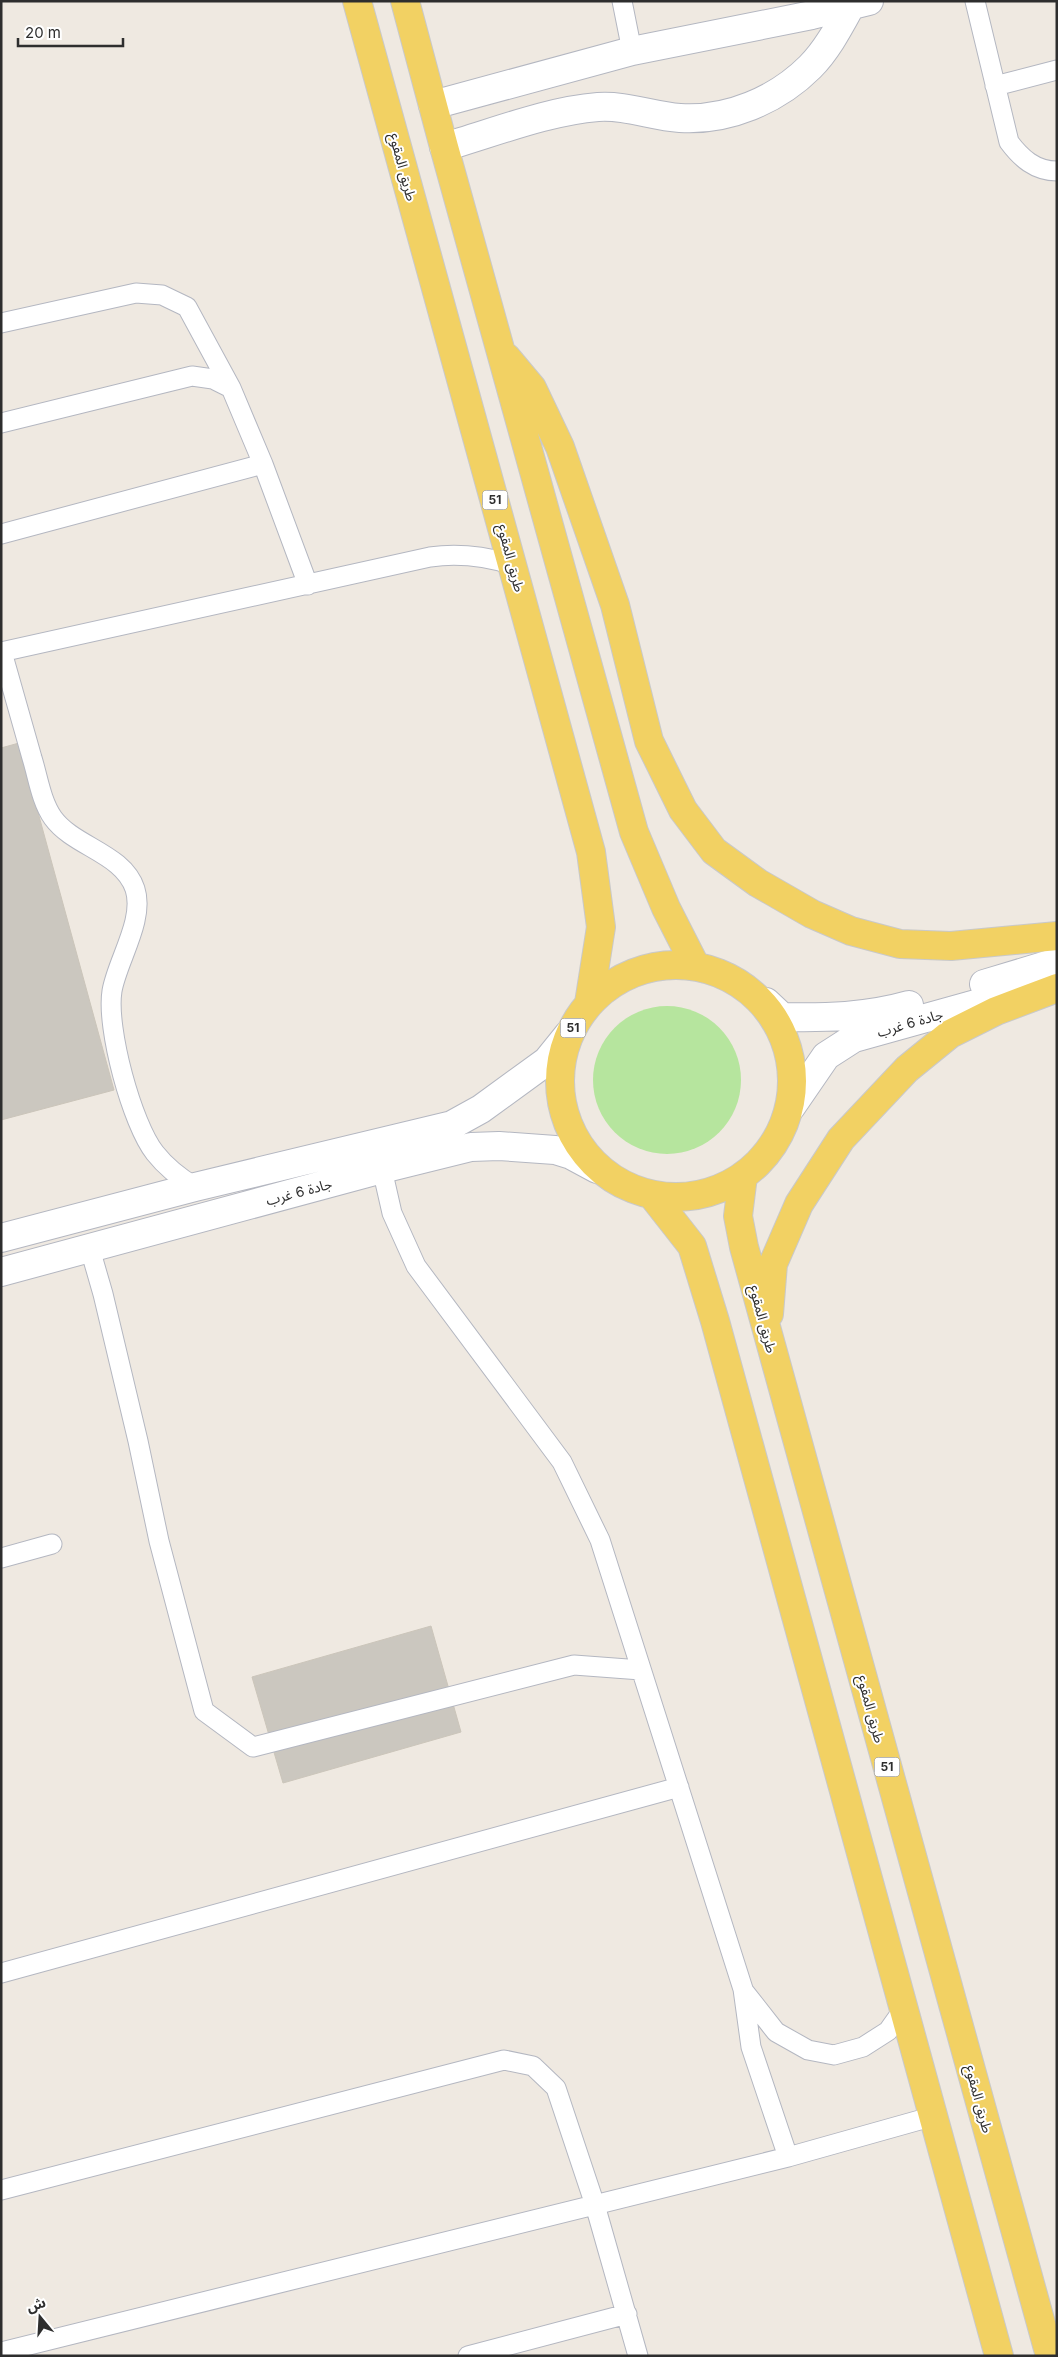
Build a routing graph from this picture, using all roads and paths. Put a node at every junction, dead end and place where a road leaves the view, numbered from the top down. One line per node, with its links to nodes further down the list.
1 (357, 1): 18 (main road, طريق المقوع / 51)
2 (405, 1): 9 (main road)
3 (622, 1): 6 (lane)
4 (975, 1): 8 (lane)
5 (856, 3): 6 (street); 10 (street)
6 (632, 51): 9 (street)
7 (1057, 70): 8 (lane)
8 (995, 86): 11 (lane)
9 (433, 105): 10 (main road)
10 (444, 147): 13 (main road)
11 (1057, 171)
12 (1, 323): 14 (lane)
13 (500, 349): 21 (main road); 23 (main road)
14 (231, 388): 15 (lane); 16 (lane)
15 (1, 423)
16 (263, 464): 17 (lane); 19 (lane)
17 (1, 534)
18 (513, 564): 19 (lane); 27 (main road, طريق المقوع / 51)
19 (308, 585): 20 (lane)
20 (1, 652): 33 (lane)
21 (1057, 936)
22 (1057, 962): 26 (street, جادة 6 غرب)
23 (695, 965): 26 (main road, 51); 27 (main road, 51)
24 (1057, 982): 29 (street, جادة 6 غرب)
25 (1057, 988): 38 (main road)
26 (766, 1002): 29 (main road, 51)
27 (589, 1003): 28 (main road, 51)
28 (568, 1036): 31 (main road, 51); 33 (street, جادة 6 غرب)
29 (790, 1107): 32 (main road, 51)
30 (382, 1169): 31 (street, جادة 6 غرب); 36 (street, جادة 6 غرب); 41 (lane)
31 (597, 1169): 34 (main road, 51)
32 (744, 1176): 34 (main road, 51); 38 (main road, طريق المقوع / 51)
33 (195, 1187): 35 (street, جادة 6 غرب)
34 (652, 1195): 45 (main road)
35 (1, 1238)
36 (90, 1249): 37 (street, جادة 6 غرب); 41 (lane)
37 (1, 1272)
38 (767, 1336): 55 (main road, طريق المقوع / 51)
39 (52, 1544): 40 (lane)
40 (1, 1558)
41 (642, 1670): 42 (lane)
42 (679, 1787): 43 (lane); 44 (lane)
43 (1, 1974)
44 (743, 1989): 45 (lane); 47 (lane)
45 (904, 2008): 46 (main road)
46 (934, 2116): 47 (lane); 54 (main road)
47 (788, 2157): 49 (lane)
48 (1, 2190): 49 (lane)
49 (595, 2205): 50 (lane); 51 (lane)
50 (627, 2314): 52 (lane); 53 (lane)
51 (1, 2352)
52 (468, 2356)
53 (638, 2356)
54 (999, 2356)
55 (1050, 2356)

